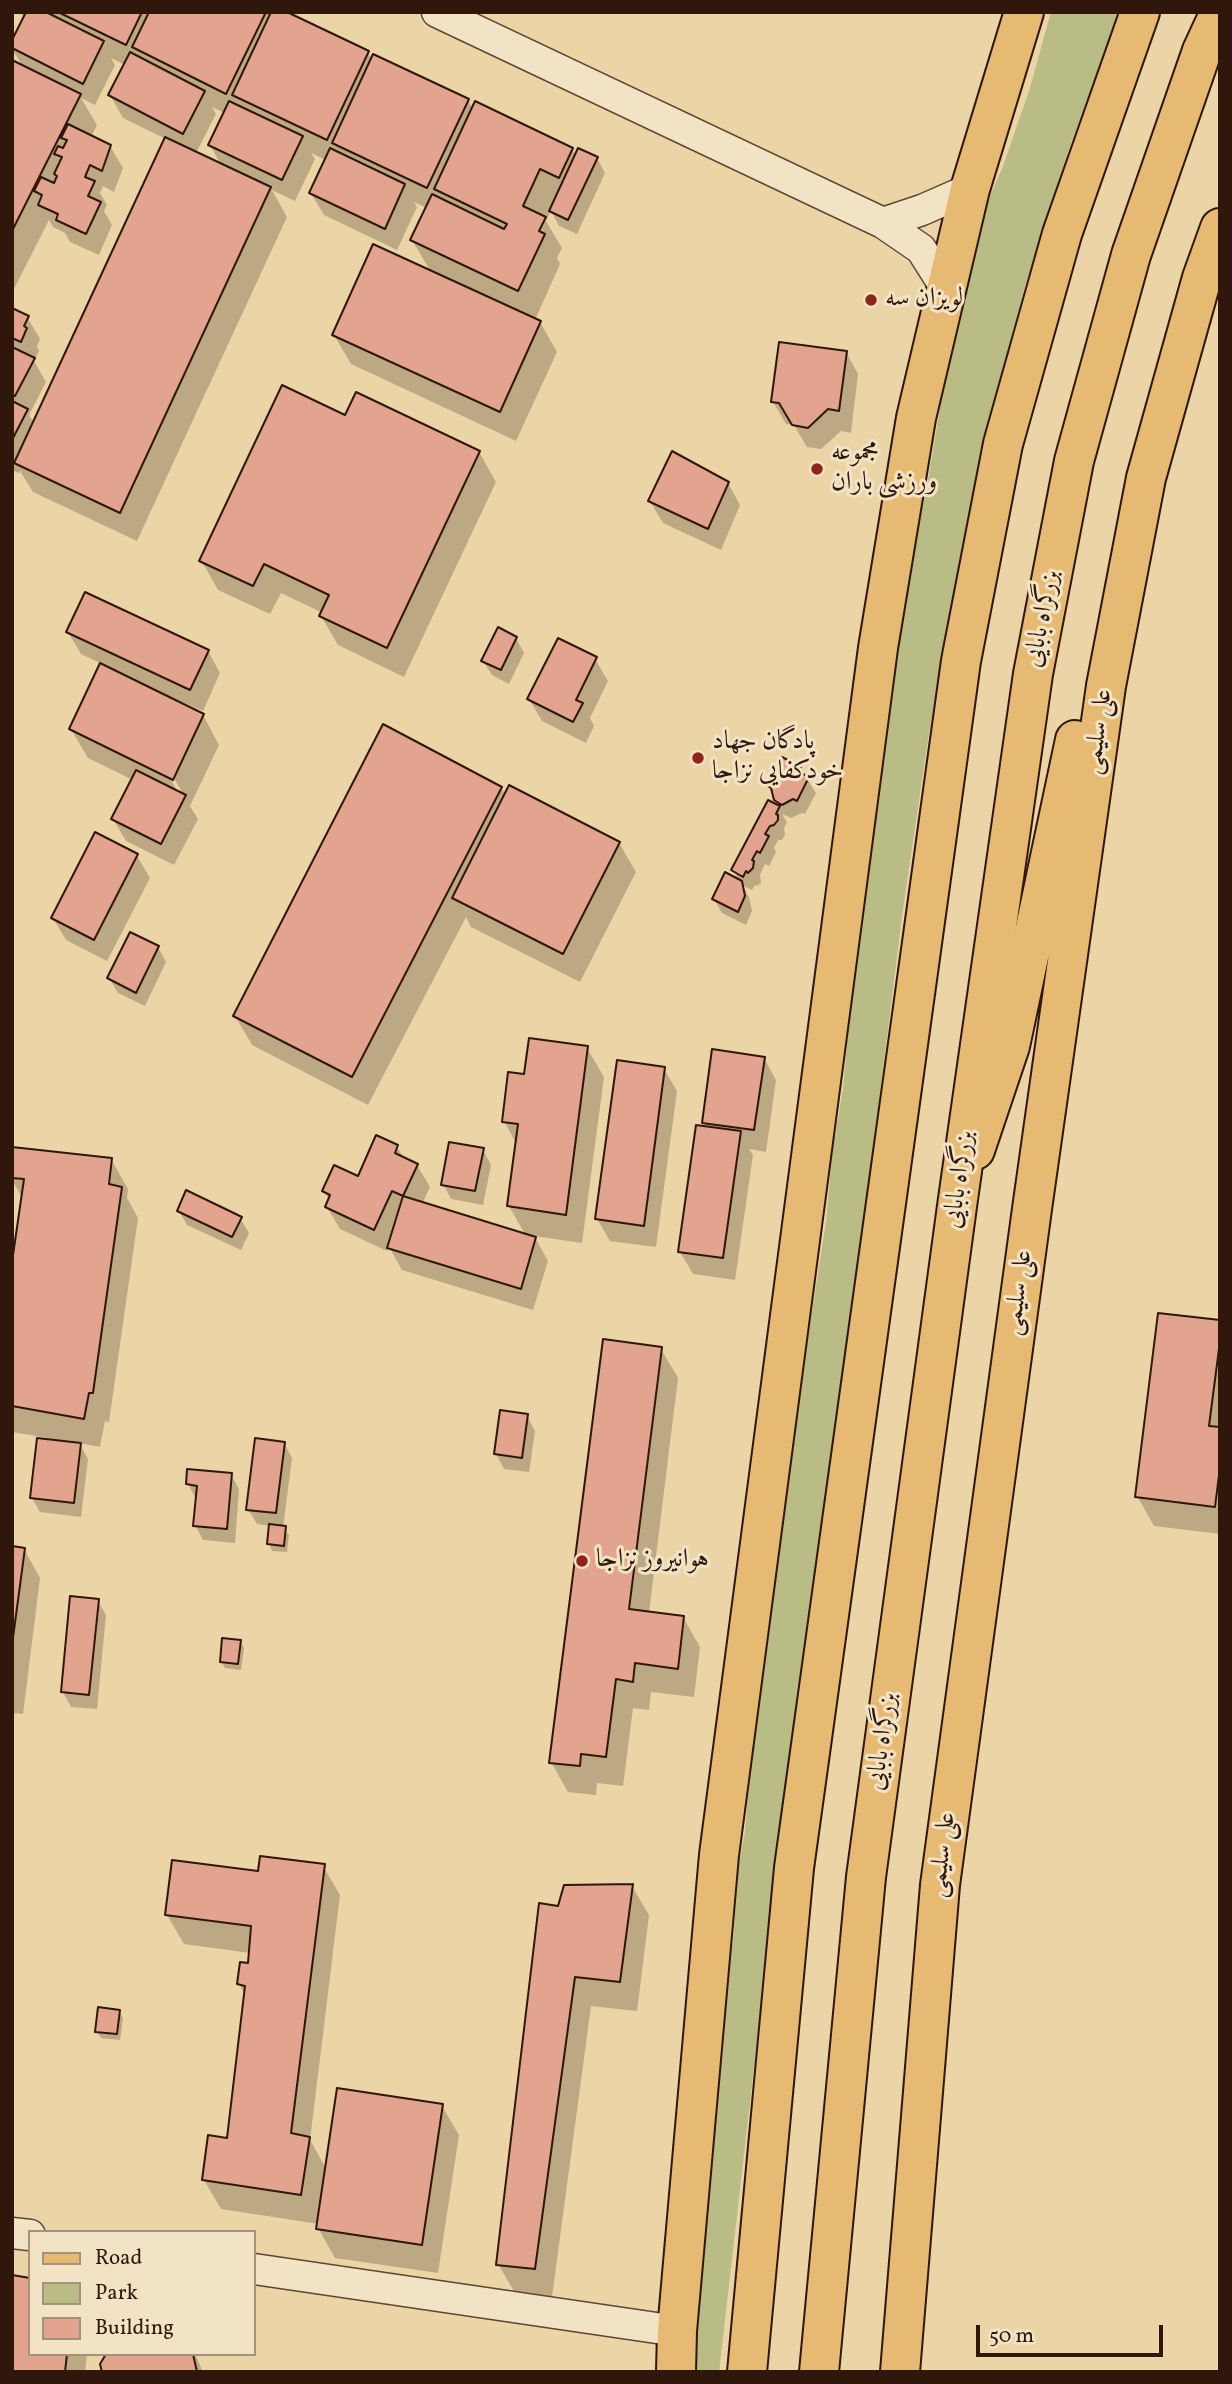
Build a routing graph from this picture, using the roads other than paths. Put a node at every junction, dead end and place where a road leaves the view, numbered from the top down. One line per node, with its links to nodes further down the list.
1 (437, 12): 6 (street)
2 (1024, 12): 5 (main road)
3 (1140, 12): 14 (main road)
4 (1220, 12): 10 (main road, بزرگراه بابایی)
5 (970, 189): 6 (street); 8 (main road)
6 (883, 223): 8 (street)
7 (1220, 228): 9 (main road, علی سلیمی)
8 (947, 290): 12 (main road)
9 (1146, 478): 10 (main road); 16 (main road, علی سلیمی)
10 (958, 1199): 15 (main road, بزرگراه بابایی)
11 (256, 2269): 12 (street)
12 (677, 2331): 13 (main road)
13 (675, 2372)
14 (747, 2372)
15 (820, 2372)
16 (900, 2372)

